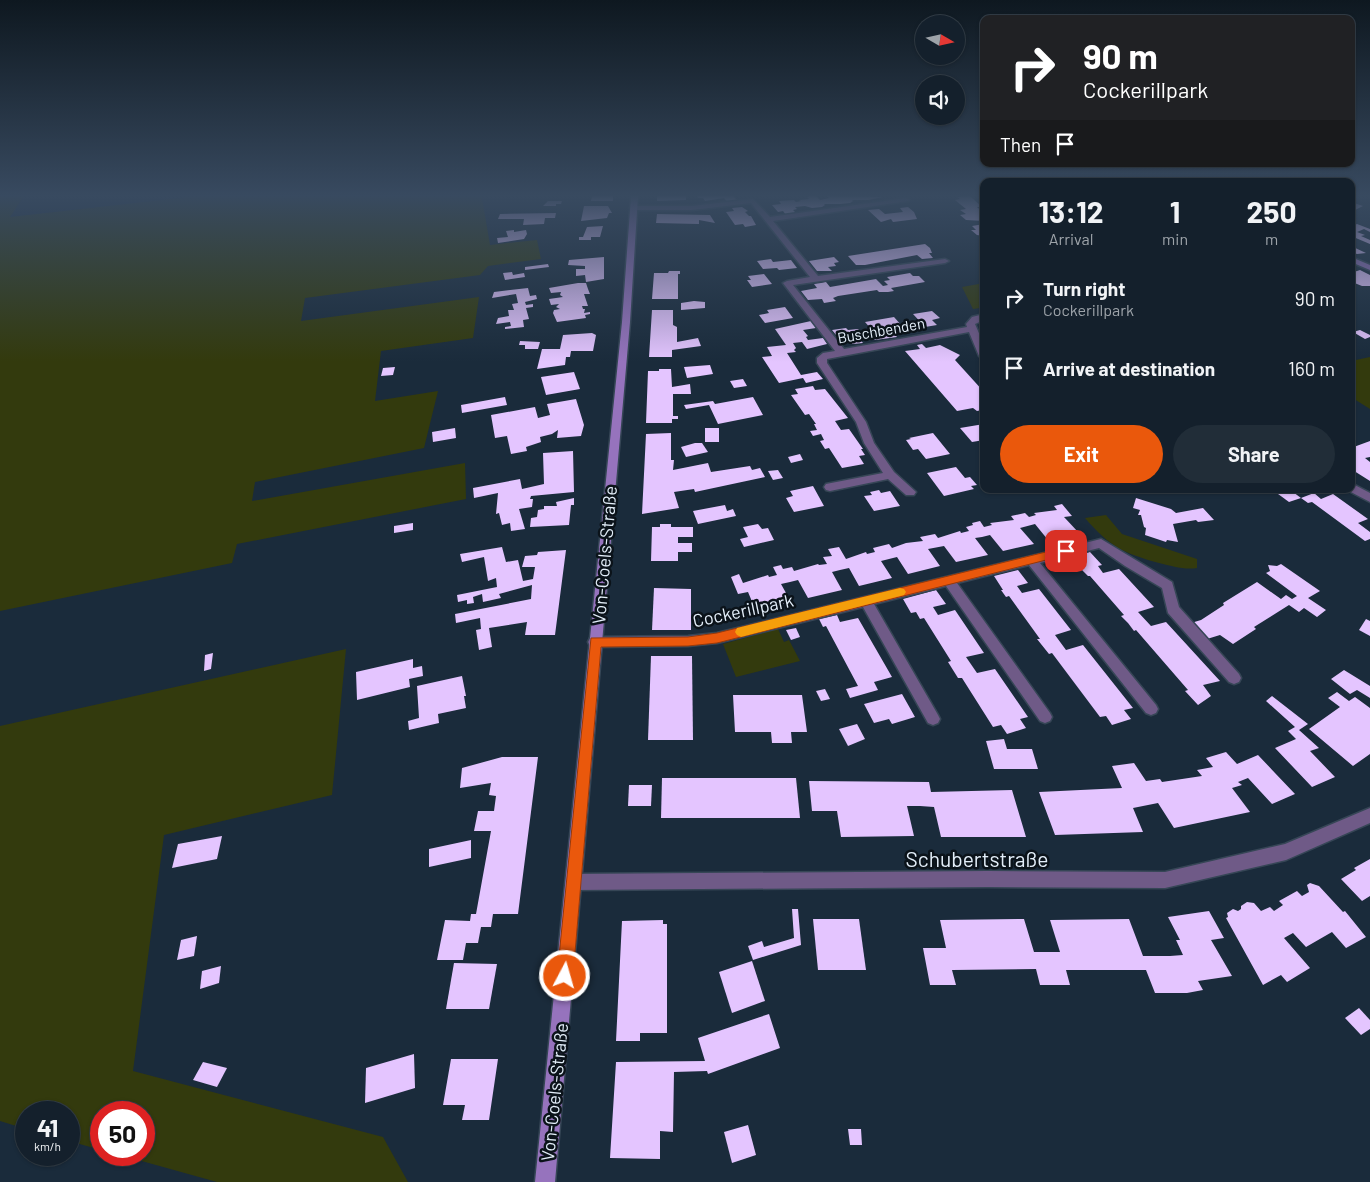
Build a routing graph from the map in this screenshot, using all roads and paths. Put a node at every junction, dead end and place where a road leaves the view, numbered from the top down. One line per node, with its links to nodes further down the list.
1 (631, 251): 19 (main road, Von-Coels-Straße)
2 (793, 251): 6 (street)
3 (1355, 261): 5 (main road)
4 (945, 262): 6 (street)
5 (1370, 268)
6 (816, 279): 10 (street)
7 (980, 318): 8 (street)
8 (972, 329): 9 (street); 10 (street, Buschbenden)
9 (980, 347)
10 (841, 352): 11 (street, Buschbenden)
11 (890, 475): 12 (street); 14 (street, Buschbenden)
12 (830, 487)
13 (1355, 489): 15 (street)
14 (910, 492)
15 (1370, 498)
16 (1031, 560): 17 (street, Cockerillpark); 20 (street, Cockerillpark); 21 (street)
17 (948, 580): 18 (street, Cockerillpark); 22 (street)
18 (866, 601): 19 (street, Cockerillpark); 23 (street)
19 (595, 642): 25 (main road, Von-Coels-Straße)
20 (1234, 678)
21 (1151, 710)
22 (1046, 717)
23 (933, 719)
24 (1369, 816): 25 (street, Schubertstraße)
25 (574, 882): 26 (main road, Von-Coels-Straße)
26 (545, 1182)

